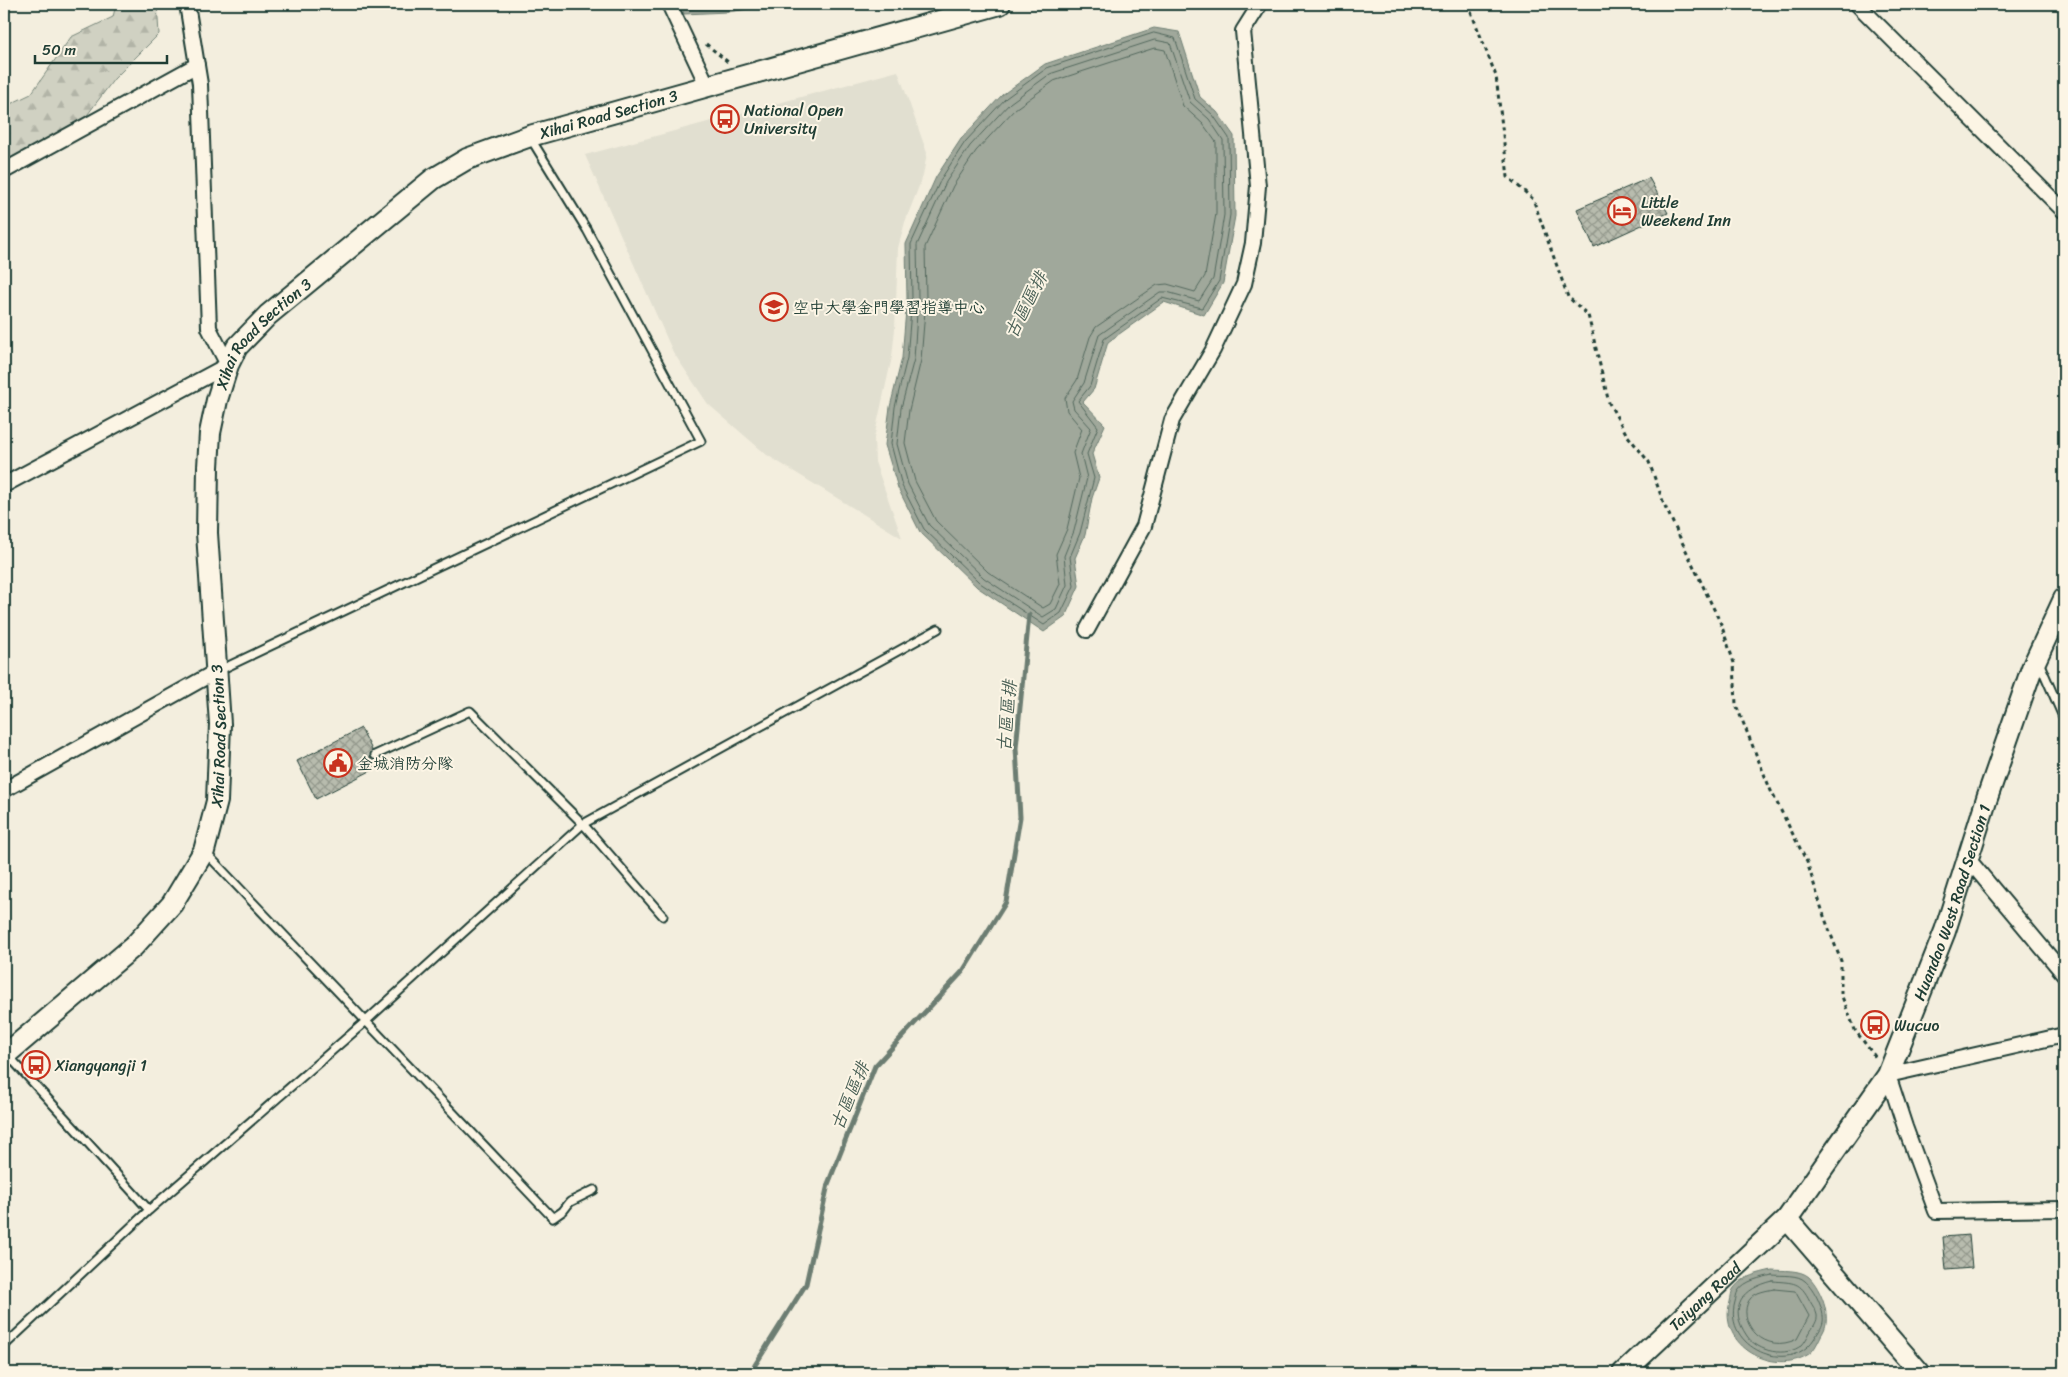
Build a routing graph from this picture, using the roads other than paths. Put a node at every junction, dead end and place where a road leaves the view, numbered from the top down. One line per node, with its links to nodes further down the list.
1 (187, 4): 6 (street)
2 (668, 4): 7 (street)
3 (1000, 4): 7 (main road, Xihai Road Section 3)
4 (1260, 4): 15 (street)
5 (1857, 4): 10 (street)
6 (197, 66): 9 (street); 11 (street)
7 (708, 87): 8 (main road, Xihai Road Section 3)
8 (530, 136): 11 (main road, Xihai Road Section 3); 17 (lane)
9 (4, 171)
10 (2064, 211)
11 (228, 365): 12 (street); 17 (main road, Xihai Road Section 3)
12 (4, 485)
13 (2064, 599): 16 (main road, Huandao West Road Section 1)
14 (938, 629): 21 (lane)
15 (1087, 630)
16 (2037, 657): 18 (lane); 23 (main road, Huandao West Road Section 1)
17 (215, 672): 20 (street); 22 (main road, Xihai Road Section 3)
18 (2064, 720)
19 (375, 755): 21 (lane)
20 (4, 790)
21 (583, 824): 24 (lane); 26 (lane)
22 (204, 851): 26 (lane); 28 (main road, Xihai Road Section 3)
23 (1968, 858): 25 (street); 29 (main road, Huandao West Road Section 1)
24 (663, 916)
25 (2064, 974)
26 (365, 1022): 30 (lane); 32 (lane)
27 (2064, 1035): 29 (street)
28 (5, 1055): 32 (lane)
29 (1888, 1075): 31 (street); 33 (main road, Huandao West Road Section 1)
30 (594, 1190)
31 (2064, 1209)
32 (149, 1210): 34 (lane)
33 (1787, 1219): 35 (main road, Taiyang Road); 36 (main road)
34 (4, 1346)
35 (1623, 1373)
36 (1920, 1373)

